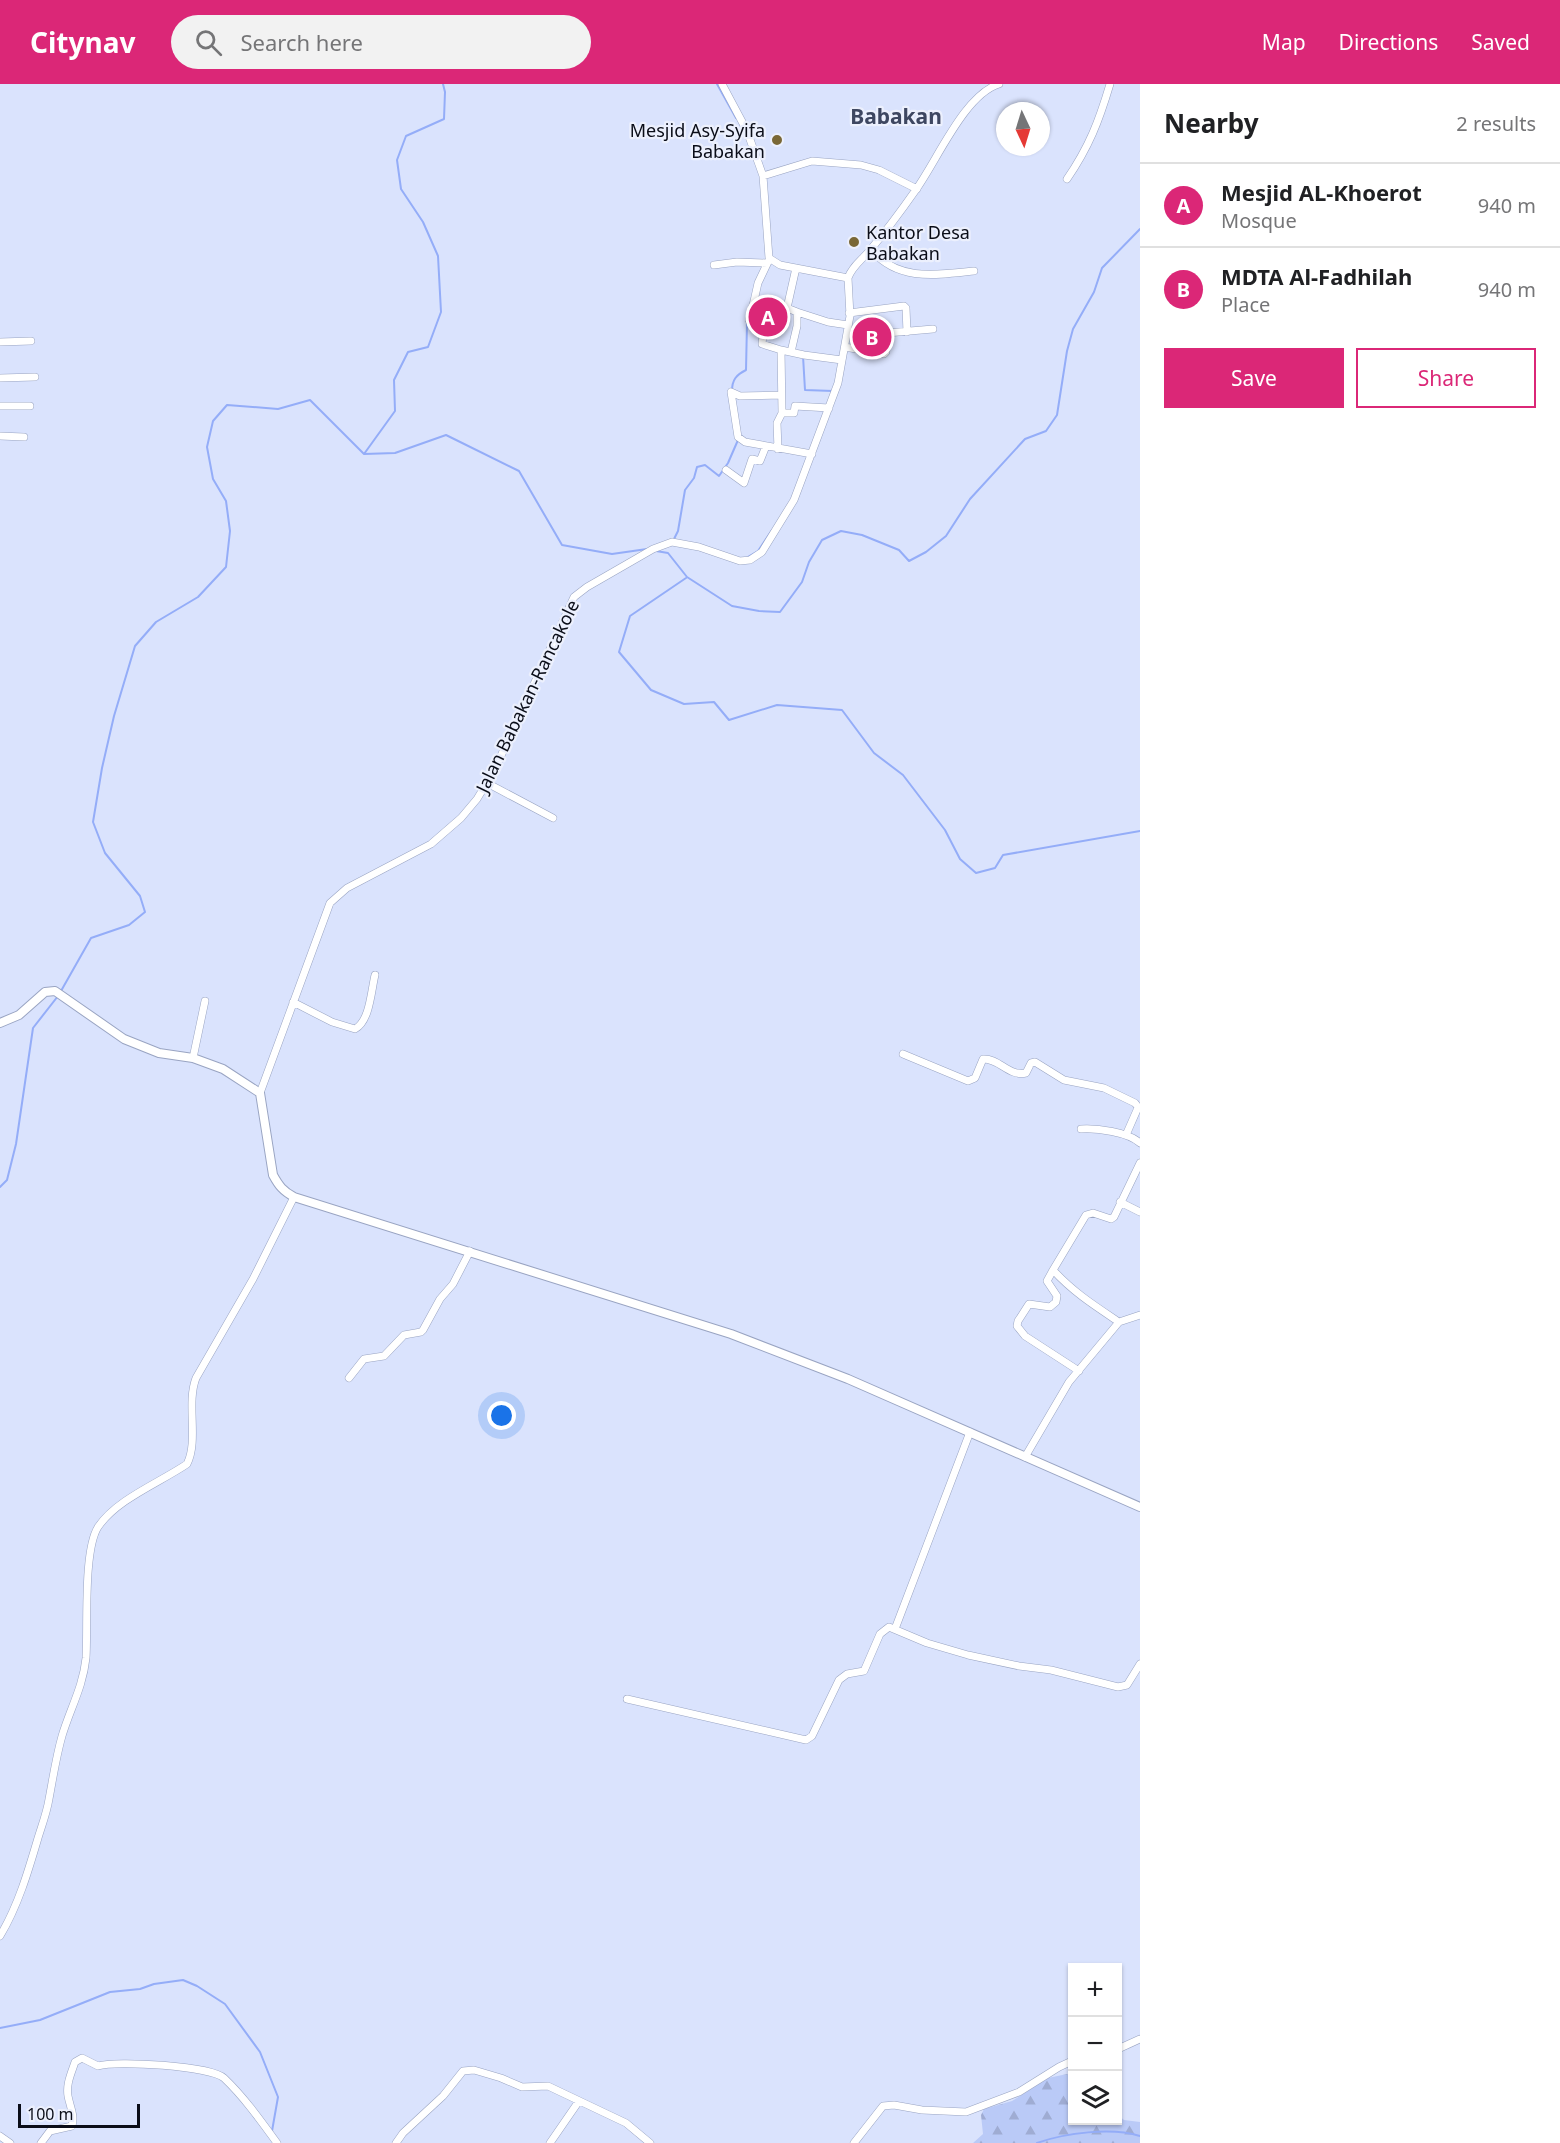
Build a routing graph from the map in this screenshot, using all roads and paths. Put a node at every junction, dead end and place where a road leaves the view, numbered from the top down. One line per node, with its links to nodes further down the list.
1 (722, 84): 4 (street)
2 (997, 84): 6 (street)
3 (1110, 84): 5 (street)
4 (763, 176): 6 (street); 8 (street)
5 (1067, 179)
6 (917, 189): 7 (street)
7 (871, 249): 11 (street); 12 (street)
8 (769, 262): 9 (street); 10 (street); 13 (street)
9 (714, 265)
10 (796, 268): 12 (street); 14 (street)
11 (974, 271)
12 (848, 278): 16 (street, Jalan Babakan-Rancakole)
13 (754, 302): 14 (street); 23 (street)
14 (787, 308): 15 (street)
15 (797, 312): 17 (street); 24 (street)
16 (849, 313): 17 (street, Jalan Babakan-Rancakole); 19 (street)
17 (848, 325): 22 (street, Jalan Babakan-Rancakole)
18 (933, 329): 19 (street)
19 (907, 332): 22 (street)
20 (31, 341): 21 (street)
21 (0, 342)
22 (844, 347): 25 (street, Jalan Babakan-Rancakole)
23 (781, 350): 24 (street); 28 (street)
24 (791, 352): 25 (street)
25 (842, 360): 31 (street, Jalan Babakan-Rancakole)
26 (35, 377): 27 (street)
27 (0, 378)
28 (781, 395): 32 (street); 35 (street)
29 (0, 405): 30 (street)
30 (30, 406)
31 (829, 408): 32 (street); 37 (street, Jalan Babakan-Rancakole)
32 (782, 413): 36 (street)
33 (0, 436): 34 (street)
34 (24, 437)
35 (766, 446): 36 (street); 38 (street)
36 (778, 449): 37 (street)
37 (810, 454): 39 (street, Jalan Babakan-Rancakole)
38 (726, 470)
39 (487, 783): 40 (street); 43 (street, Jalan Babakan-Rancakole)
40 (552, 818)
41 (375, 975): 43 (street)
42 (205, 1001): 46 (street)
43 (293, 1002): 47 (street, Jalan Babakan-Rancakole)
44 (0, 1023): 46 (street)
45 (903, 1054): 49 (street)
46 (192, 1058): 47 (street)
47 (260, 1093): 52 (street)
48 (1081, 1129): 49 (street)
49 (1126, 1134): 50 (street)
50 (1140, 1143)
51 (1140, 1163): 53 (street)
52 (294, 1197): 55 (street); 67 (street)
53 (1120, 1202): 54 (street); 56 (street)
54 (1140, 1212)
55 (470, 1251): 60 (street); 61 (street)
56 (1053, 1270): 58 (street); 59 (street)
57 (1140, 1315): 58 (street)
58 (1119, 1322): 59 (street)
59 (1079, 1371): 62 (street)
60 (349, 1378)
61 (970, 1432): 62 (street); 64 (street)
62 (1025, 1457): 63 (street)
63 (1140, 1507)
64 (895, 1629): 65 (street); 66 (street)
65 (1140, 1664)
66 (627, 1700)
67 (0, 1936)
68 (1140, 2039): 69 (street)
69 (1122, 2047)
70 (1068, 2063): 79 (street)
71 (579, 2101): 76 (street); 77 (street); 78 (street)
72 (0, 2136): 73 (street)
73 (10, 2143)
74 (40, 2143): 75 (street)
75 (277, 2143)
76 (396, 2143)
77 (550, 2143)
78 (650, 2143)
79 (854, 2143)

